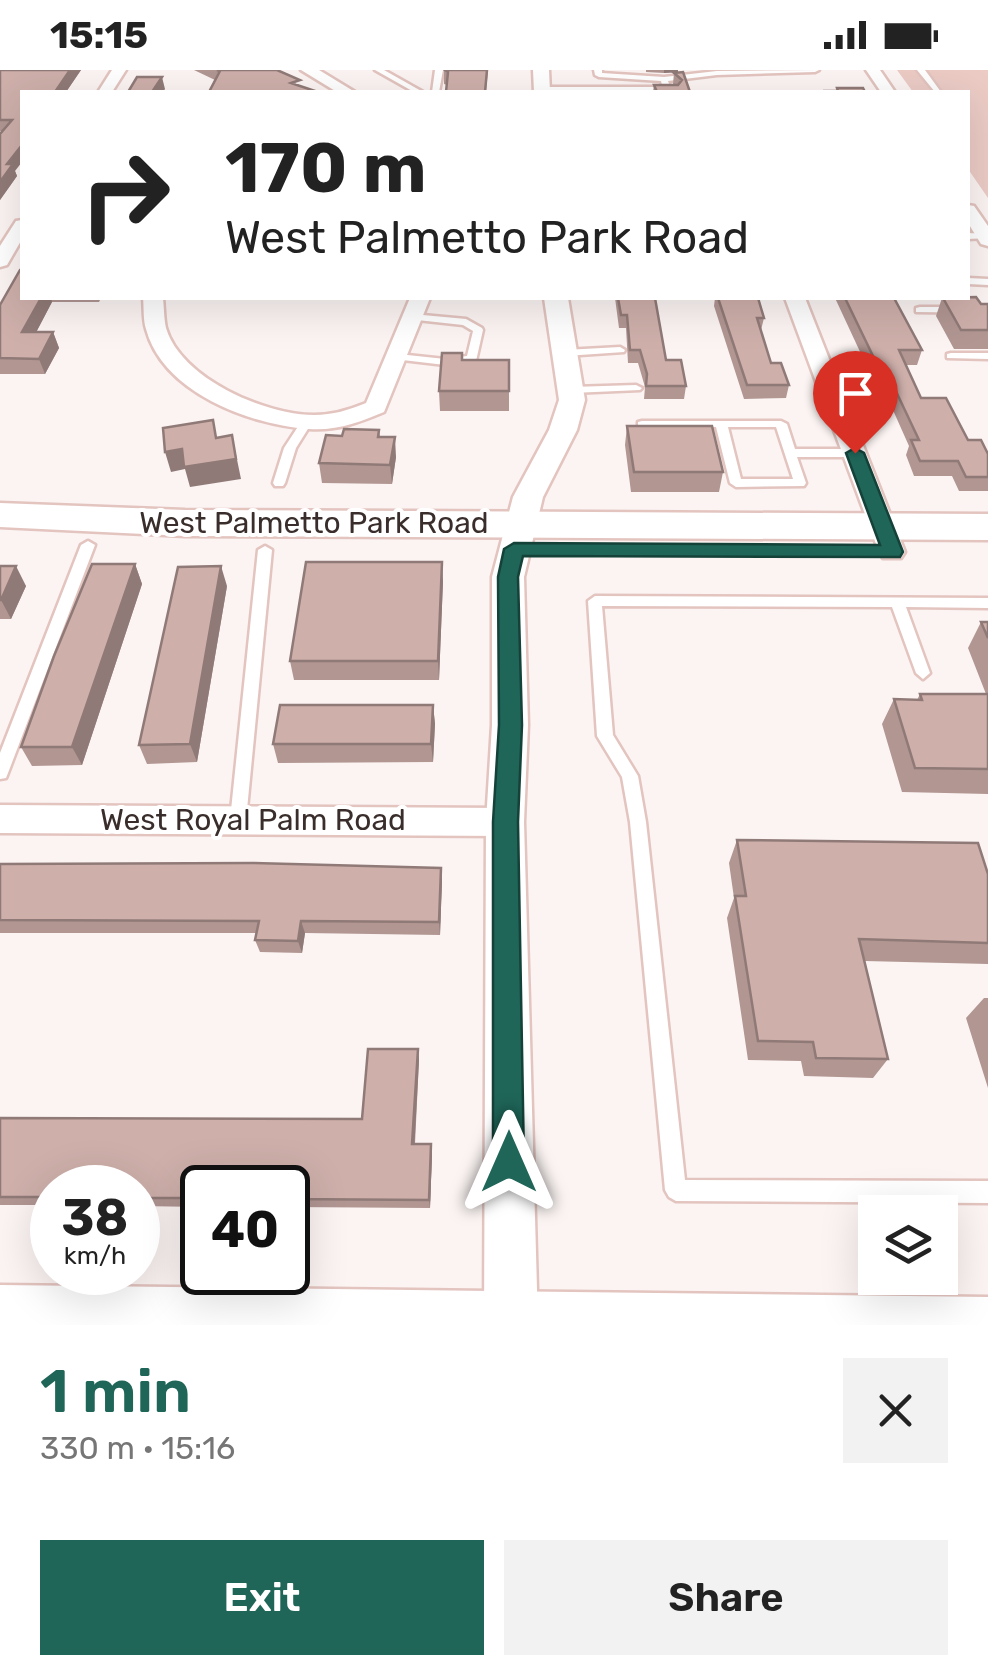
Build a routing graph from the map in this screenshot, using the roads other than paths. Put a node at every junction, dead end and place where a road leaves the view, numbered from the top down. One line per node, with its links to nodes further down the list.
1 (308, 70): 7 (street)
2 (379, 70): 8 (lane)
3 (598, 70): 6 (lane)
4 (815, 70): 6 (lane)
5 (921, 70): 10 (lane)
6 (667, 88): 9 (street)
7 (343, 90)
8 (415, 90)
9 (604, 90)
10 (936, 90)
11 (20, 228): 12 (street)
12 (6, 258)
13 (153, 300): 26 (street)
14 (556, 300): 20 (street)
15 (796, 300): 30 (street)
16 (416, 307): 23 (street); 23 (lane)
17 (920, 310): 18 (lane)
18 (988, 310)
19 (620, 350): 20 (lane)
20 (565, 354): 25 (street)
21 (951, 356): 22 (lane)
22 (988, 356)
23 (398, 357): 26 (street)
24 (636, 388): 25 (lane)
25 (572, 390): 34 (street)
26 (306, 424): 31 (lane)
27 (642, 424): 28 (lane)
28 (722, 424): 29 (lane); 29 (lane)
29 (790, 453): 30 (lane)
30 (855, 453): 35 (street)
31 (279, 483)
32 (0, 515): 34 (main road, West Palmetto Park Road)
33 (988, 527): 35 (main road, West Palmetto Park Road)
34 (517, 537): 35 (main road, West Palmetto Park Road); 38 (main road, West Palmetto Park Road); 46 (street)
35 (888, 539): 39 (main road, West Palmetto Park Road)
36 (0, 540): 37 (main road, West Palmetto Park Road)
37 (88, 545): 38 (main road, West Palmetto Park Road); 43 (lane)
38 (266, 550): 45 (lane)
39 (988, 552)
40 (897, 602): 41 (lane); 42 (lane); 47 (lane)
41 (988, 603)
42 (923, 673)
43 (0, 772)
44 (0, 819): 45 (street, West Royal Palm Road)
45 (238, 820): 46 (street, West Royal Palm Road)
46 (505, 822): 49 (street)
47 (988, 1192)
48 (0, 1308): 49 (street)
49 (511, 1319): 50 (street)
50 (988, 1320)

